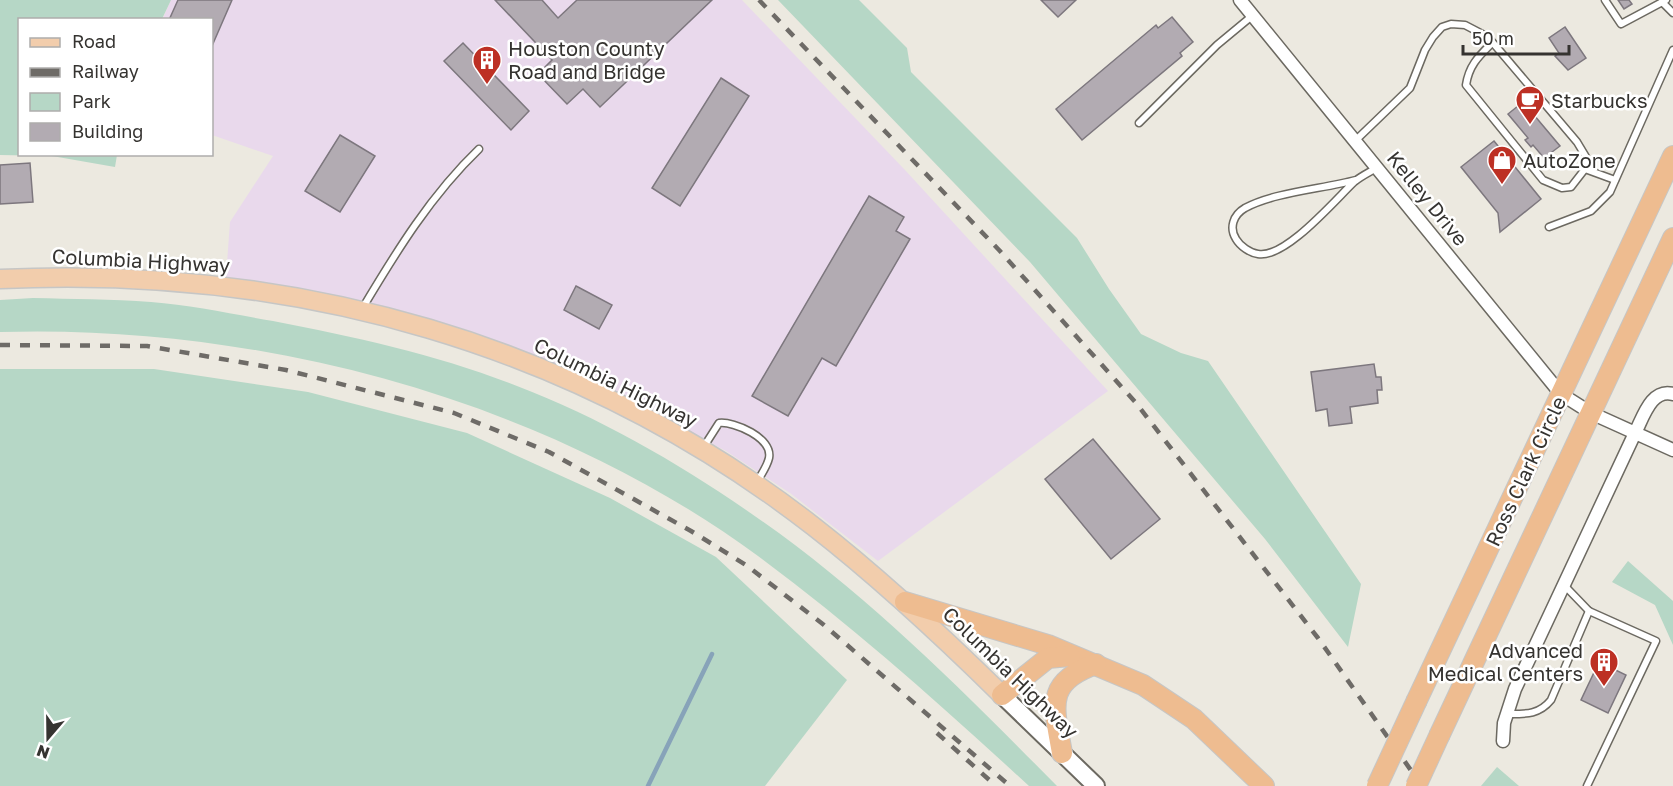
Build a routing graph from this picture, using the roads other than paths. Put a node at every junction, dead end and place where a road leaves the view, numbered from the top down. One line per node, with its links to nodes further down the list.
1 (1240, 0): 5 (street, Kelley Drive)
2 (1605, 0): 3 (lane)
3 (1664, 1): 4 (lane)
4 (1673, 13)
5 (1253, 15): 8 (lane); 9 (street, Kelley Drive)
6 (1492, 43): 9 (lane); 13 (lane); 13 (lane)
7 (1673, 50): 15 (lane)
8 (1139, 123)
9 (1356, 140): 12 (street, Kelley Drive)
10 (479, 148): 19 (lane)
11 (1673, 156): 21 (highway, Ross Clark Circle)
12 (1378, 167): 14 (lane); 21 (street, Kelley Drive)
13 (1585, 169): 15 (lane)
14 (1356, 180): 14 (lane)
15 (1616, 180): 16 (lane)
16 (1549, 227)
17 (1673, 237): 22 (highway, Ross Clark Circle)
18 (0, 279): 19 (main road, Columbia Highway)
19 (362, 310): 25 (main road, Columbia Highway)
20 (1673, 393): 23 (street)
21 (1561, 394): 22 (street, Kelley Drive); 38 (highway, Ross Clark Circle, bridge)
22 (1591, 413): 23 (street, Kelley Drive); 39 (highway, Ross Clark Circle, bridge)
23 (1635, 433): 24 (street, Kelley Drive); 27 (street)
24 (1673, 450)
25 (702, 451): 26 (main road, Columbia Highway); 26 (lane)
26 (755, 485): 28 (main road, Columbia Highway)
27 (1564, 584): 29 (lane); 33 (street)
28 (905, 602): 30 (highway); 32 (main road, Columbia Highway)
29 (1588, 611): 33 (lane); 40 (lane)
30 (1075, 657): 31 (highway); 32 (highway)
31 (1096, 664): 35 (highway); 37 (highway)
32 (1002, 695): 35 (main road, Columbia Highway)
33 (1506, 714): 34 (street)
34 (1503, 741)
35 (1062, 753): 36 (main road, Columbia Highway)
36 (1096, 786)
37 (1264, 786)
38 (1377, 786)
39 (1416, 786)
40 (1587, 786)

